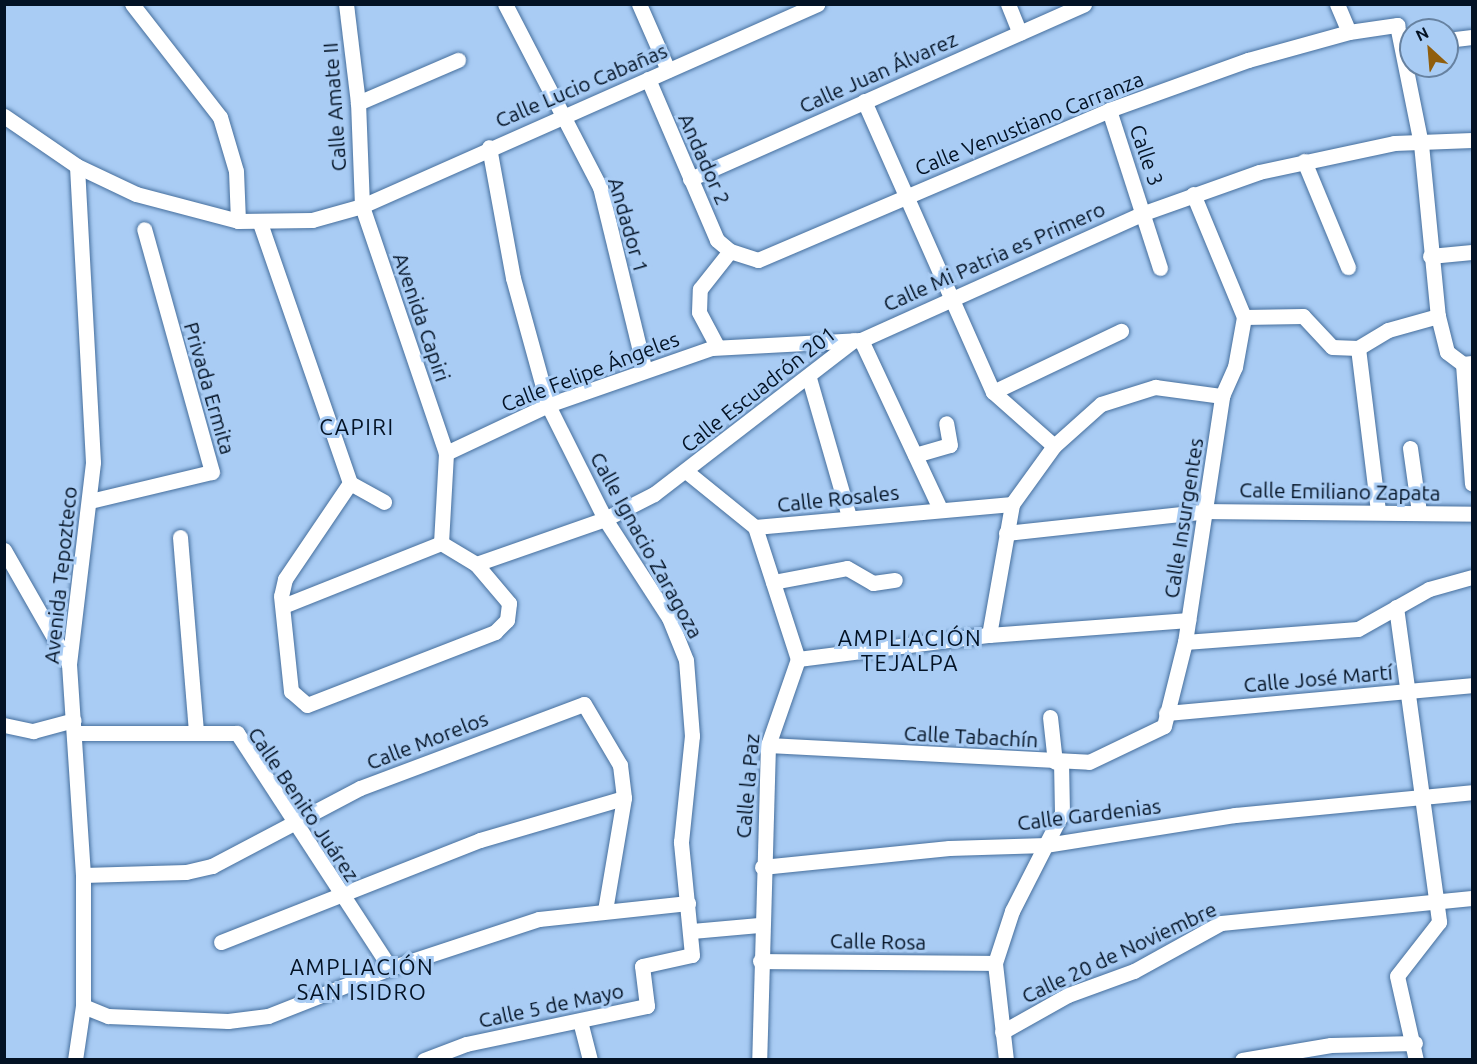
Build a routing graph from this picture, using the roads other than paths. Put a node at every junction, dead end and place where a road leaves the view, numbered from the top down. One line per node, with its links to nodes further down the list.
1 (132, 4): 31 (street)
2 (346, 4): 17 (street, Calle Amate II)
3 (505, 4): 19 (street, Andador 1)
4 (639, 4): 13 (street)
5 (817, 4): 13 (street, Calle Lucio Cabañas)
6 (1008, 4): 11 (street)
7 (1084, 4): 11 (street, Calle Juan Álvarez)
8 (1337, 4): 10 (street)
9 (1399, 29): 10 (street, Calle Venustiano Carranza)
10 (1349, 32): 18 (street, Calle Venustiano Carranza)
11 (1020, 33): 16 (street, Calle Juan Álvarez)
12 (458, 60): 17 (street)
13 (668, 70): 15 (street, Calle Lucio Cabañas)
14 (1412, 78): 22 (street)
15 (648, 79): 19 (street, Calle Lucio Cabañas); 26 (street, Andador 2)
16 (864, 101): 26 (street, Calle Juan Álvarez); 28 (street)
17 (358, 103): 29 (street, Calle Amate II)
18 (1109, 110): 28 (street, Calle Venustiano Carranza); 30 (street, Calle 3)
19 (560, 115): 23 (street, Calle Lucio Cabañas); 47 (street, Andador 1)
20 (4, 116): 25 (street)
21 (1473, 140): 22 (street, Calle Mi Patria es Primero)
22 (1421, 144): 24 (street, Calle Mi Patria es Primero); 36 (street)
23 (489, 147): 29 (street, Calle Lucio Cabañas); 51 (street, Calle Ignacio Zaragoza)
24 (1304, 161): 27 (street, Calle Mi Patria es Primero); 37 (street)
25 (77, 166): 31 (street); 60 (street, Avenida Tepozteco)
26 (690, 178): 34 (street, Andador 2)
27 (1192, 194): 30 (street, Calle Mi Patria es Primero); 41 (street)
28 (909, 195): 34 (street, Calle Venustiano Carranza); 39 (street)
29 (362, 206): 32 (street); 55 (street, Avenida Capiri)
30 (1144, 213): 38 (street, Calle 3); 39 (street, Calle Mi Patria es Primero)
31 (238, 221): 32 (street)
32 (260, 223): 58 (street)
33 (144, 229): 60 (street, Privada Ermita)
34 (730, 251): 44 (street)
35 (1473, 252): 36 (street)
36 (1430, 256): 40 (street)
37 (1348, 267)
38 (1160, 268)
39 (950, 296): 43 (street, Calle Mi Patria es Primero); 49 (street)
40 (1438, 316): 45 (street); 46 (street)
41 (1244, 317): 45 (street); 50 (street, Calle Insurgentes)
42 (1121, 331): 49 (street)
43 (858, 340): 44 (street, Calle Felipe Ángeles); 48 (street, Calle Escuadrón 201); 56 (street)
44 (717, 346): 47 (street, Calle Felipe Ángeles)
45 (1358, 348): 65 (street)
46 (1468, 364): 59 (street)
47 (644, 368): 51 (street, Calle Felipe Ángeles)
48 (809, 378): 57 (street, Calle Escuadrón 201); 68 (street)
49 (993, 392): 53 (street)
50 (1222, 396): 53 (street); 64 (street, Calle Insurgentes)
51 (549, 405): 55 (street, Calle Felipe Ángeles); 69 (street, Calle Ignacio Zaragoza)
52 (946, 423): 56 (street)
53 (1053, 447): 62 (street)
54 (1410, 448): 66 (street)
55 (446, 453): 73 (street, Avenida Capiri)
56 (915, 455): 63 (street)
57 (687, 472): 69 (street, Calle Escuadrón 201); 70 (street, Calle Rosales)
58 (350, 483): 61 (street); 79 (street)
59 (1473, 484)
60 (90, 501): 85 (street, Avenida Tepozteco)
61 (384, 502)
62 (1012, 504): 63 (street, Calle Rosales); 71 (street)
63 (940, 509): 68 (street, Calle Rosales)
64 (1207, 511): 65 (street, Calle Emiliano Zapata); 71 (street, Calle Emiliano Zapata); 81 (street, Calle Insurgentes)
65 (1378, 511): 66 (street, Calle Emiliano Zapata)
66 (1419, 512): 67 (street, Calle Emiliano Zapata)
67 (1473, 514)
68 (849, 517): 70 (street, Calle Rosales)
69 (605, 519): 75 (street, Calle Escuadrón 201); 105 (street, Calle Ignacio Zaragoza)
70 (755, 527): 78 (street)
71 (1006, 534): 82 (street)
72 (180, 537): 92 (street)
73 (441, 543): 75 (street); 79 (street)
74 (4, 550): 85 (street)
75 (476, 564): 79 (street)
76 (1473, 577): 80 (street)
77 (896, 580): 78 (street)
78 (773, 582): 84 (street)
79 (282, 606)
80 (1396, 607): 83 (street); 87 (street)
81 (1188, 620): 82 (street); 83 (street, Calle Insurgentes)
82 (989, 635): 84 (street)
83 (1185, 642): 89 (street, Calle Insurgentes)
84 (798, 659): 93 (street, Calle la Paz)
85 (69, 664): 91 (street, Avenida Tepozteco)
86 (1473, 685): 87 (street, Calle José Martí)
87 (1410, 691): 89 (street, Calle José Martí); 96 (street)
88 (1050, 717): 94 (street)
89 (1165, 719): 94 (street, Calle Tabachín)
90 (4, 725): 91 (street, Calle Benito Juárez)
91 (75, 727): 92 (street, Calle Benito Juárez); 101 (street, Avenida Tepozteco)
92 (196, 732): 98 (street, Calle Benito Juárez)
93 (768, 745): 94 (street, Calle Tabachín); 100 (street, Calle la Paz)
94 (1058, 762): 99 (street)
95 (1473, 792): 96 (street, Calle Gardenias)
96 (1421, 796): 99 (street, Calle Gardenias); 104 (street)
97 (624, 798): 98 (street, Calle Morelos); 102 (street); 106 (street, Calle Morelos)
98 (290, 821): 101 (street, Calle Morelos); 102 (street, Calle Benito Juárez)
99 (1046, 844): 100 (street, Calle Gardenias); 111 (street)
100 (762, 867): 107 (street, Calle la Paz)
101 (84, 875): 113 (street, Avenida Tepozteco)
102 (339, 895): 109 (street); 112 (street, Calle Benito Juárez)
103 (1473, 898): 104 (street, Calle 20 de Noviembre)
104 (1437, 902): 115 (street, Calle 20 de Noviembre); 116 (street)
105 (688, 903): 106 (street); 108 (street)
106 (605, 910): 112 (street)
107 (760, 924): 108 (street); 110 (street, Calle la Paz)
108 (691, 931): 114 (street, Calle 5 de Mayo)
109 (221, 942)
110 (760, 961): 111 (street, Calle Rosa); 120 (street, Calle la Paz)
111 (995, 963): 115 (street)
112 (390, 968): 113 (street)
113 (83, 1006): 118 (street, Avenida Tepozteco)
114 (580, 1021): 117 (street, Calle 5 de Mayo); 119 (street)
115 (1002, 1032): 121 (street)
116 (1415, 1043): 122 (street); 123 (street)
117 (430, 1058)
118 (75, 1059)
119 (591, 1059)
120 (759, 1059)
121 (1005, 1059)
122 (1242, 1059)
123 (1416, 1059)

